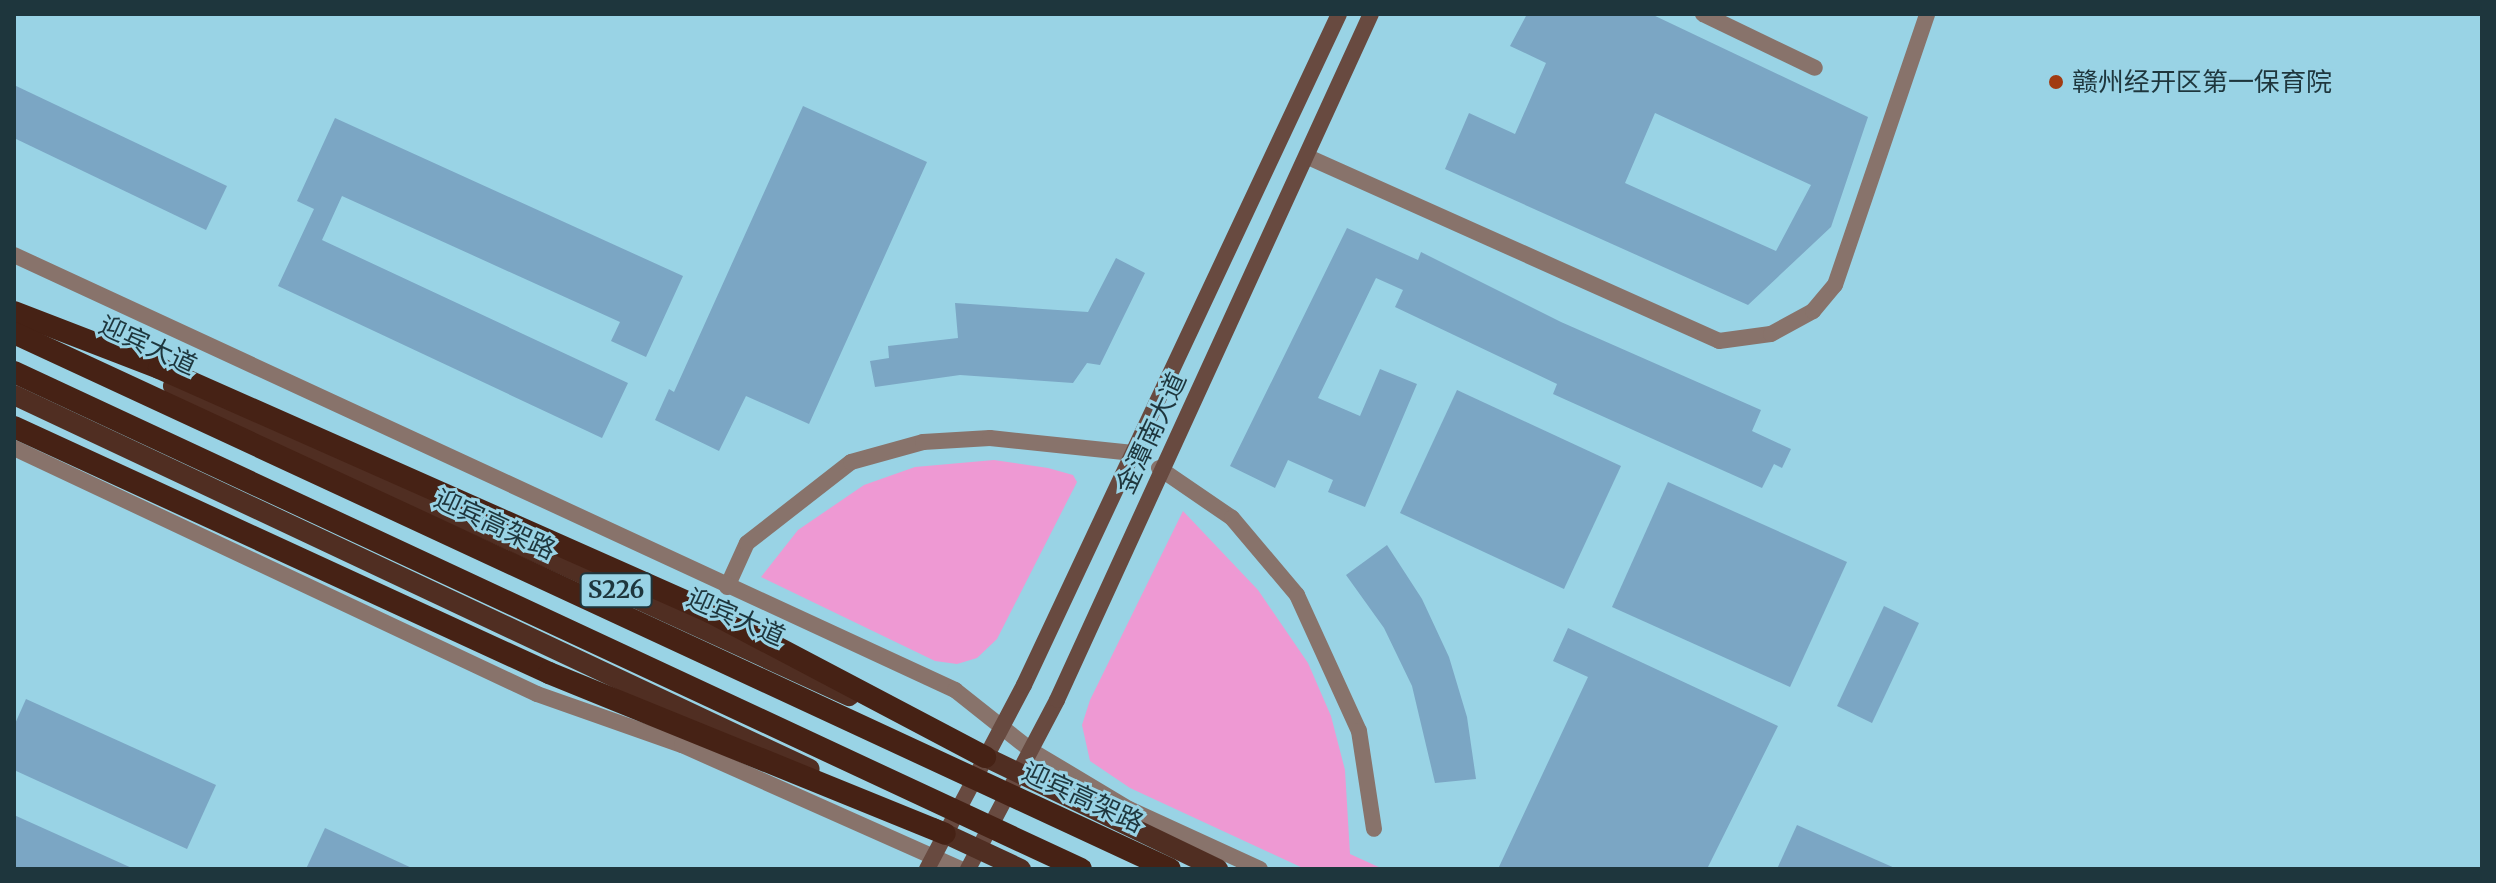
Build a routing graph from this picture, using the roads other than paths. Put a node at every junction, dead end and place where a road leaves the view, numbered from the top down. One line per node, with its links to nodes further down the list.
1 (1339, 14): 14 (main road, 金潭南大道)
2 (1371, 14): 6 (main road, 金潭南大道)
3 (1703, 14): 5 (street)
4 (1927, 14): 6 (street)
5 (1815, 68)
6 (1308, 157): 15 (main road, 金潭南大道)
7 (14, 255): 16 (street)
8 (14, 312): 19 (main road, 迎宾大道 / S226); 19 (highway)
9 (14, 333): 29 (highway, 迎宾高架路)
10 (14, 372): 28 (highway)
11 (14, 395): 22 (main road)
12 (14, 427): 22 (highway)
13 (14, 448): 24 (street)
14 (1133, 453): 16 (street); 17 (main road, 金潭南大道)
15 (1159, 468): 18 (main road, 金潭南大道); 21 (street)
16 (727, 587): 17 (street)
17 (1000, 728): 18 (street); 19 (main road, 金潭南大道)
18 (1032, 751): 20 (main road, 金潭南大道); 31 (street)
19 (985, 757): 20 (main road, 迎宾大道 / S226); 22 (main road, 金潭南大道)
20 (1020, 775): 23 (main road, 金潭南大道); 30 (main road, 迎宾大道 / S226)
21 (1374, 829)
22 (945, 834): 23 (main road); 24 (main road, 金潭南大道)
23 (977, 850): 26 (main road, 金潭南大道); 27 (main road)
24 (930, 863): 25 (street)
25 (961, 869)
26 (968, 869)
27 (1021, 869)
28 (1081, 869)
29 (1170, 869)
30 (1218, 869)
31 (1260, 869)

